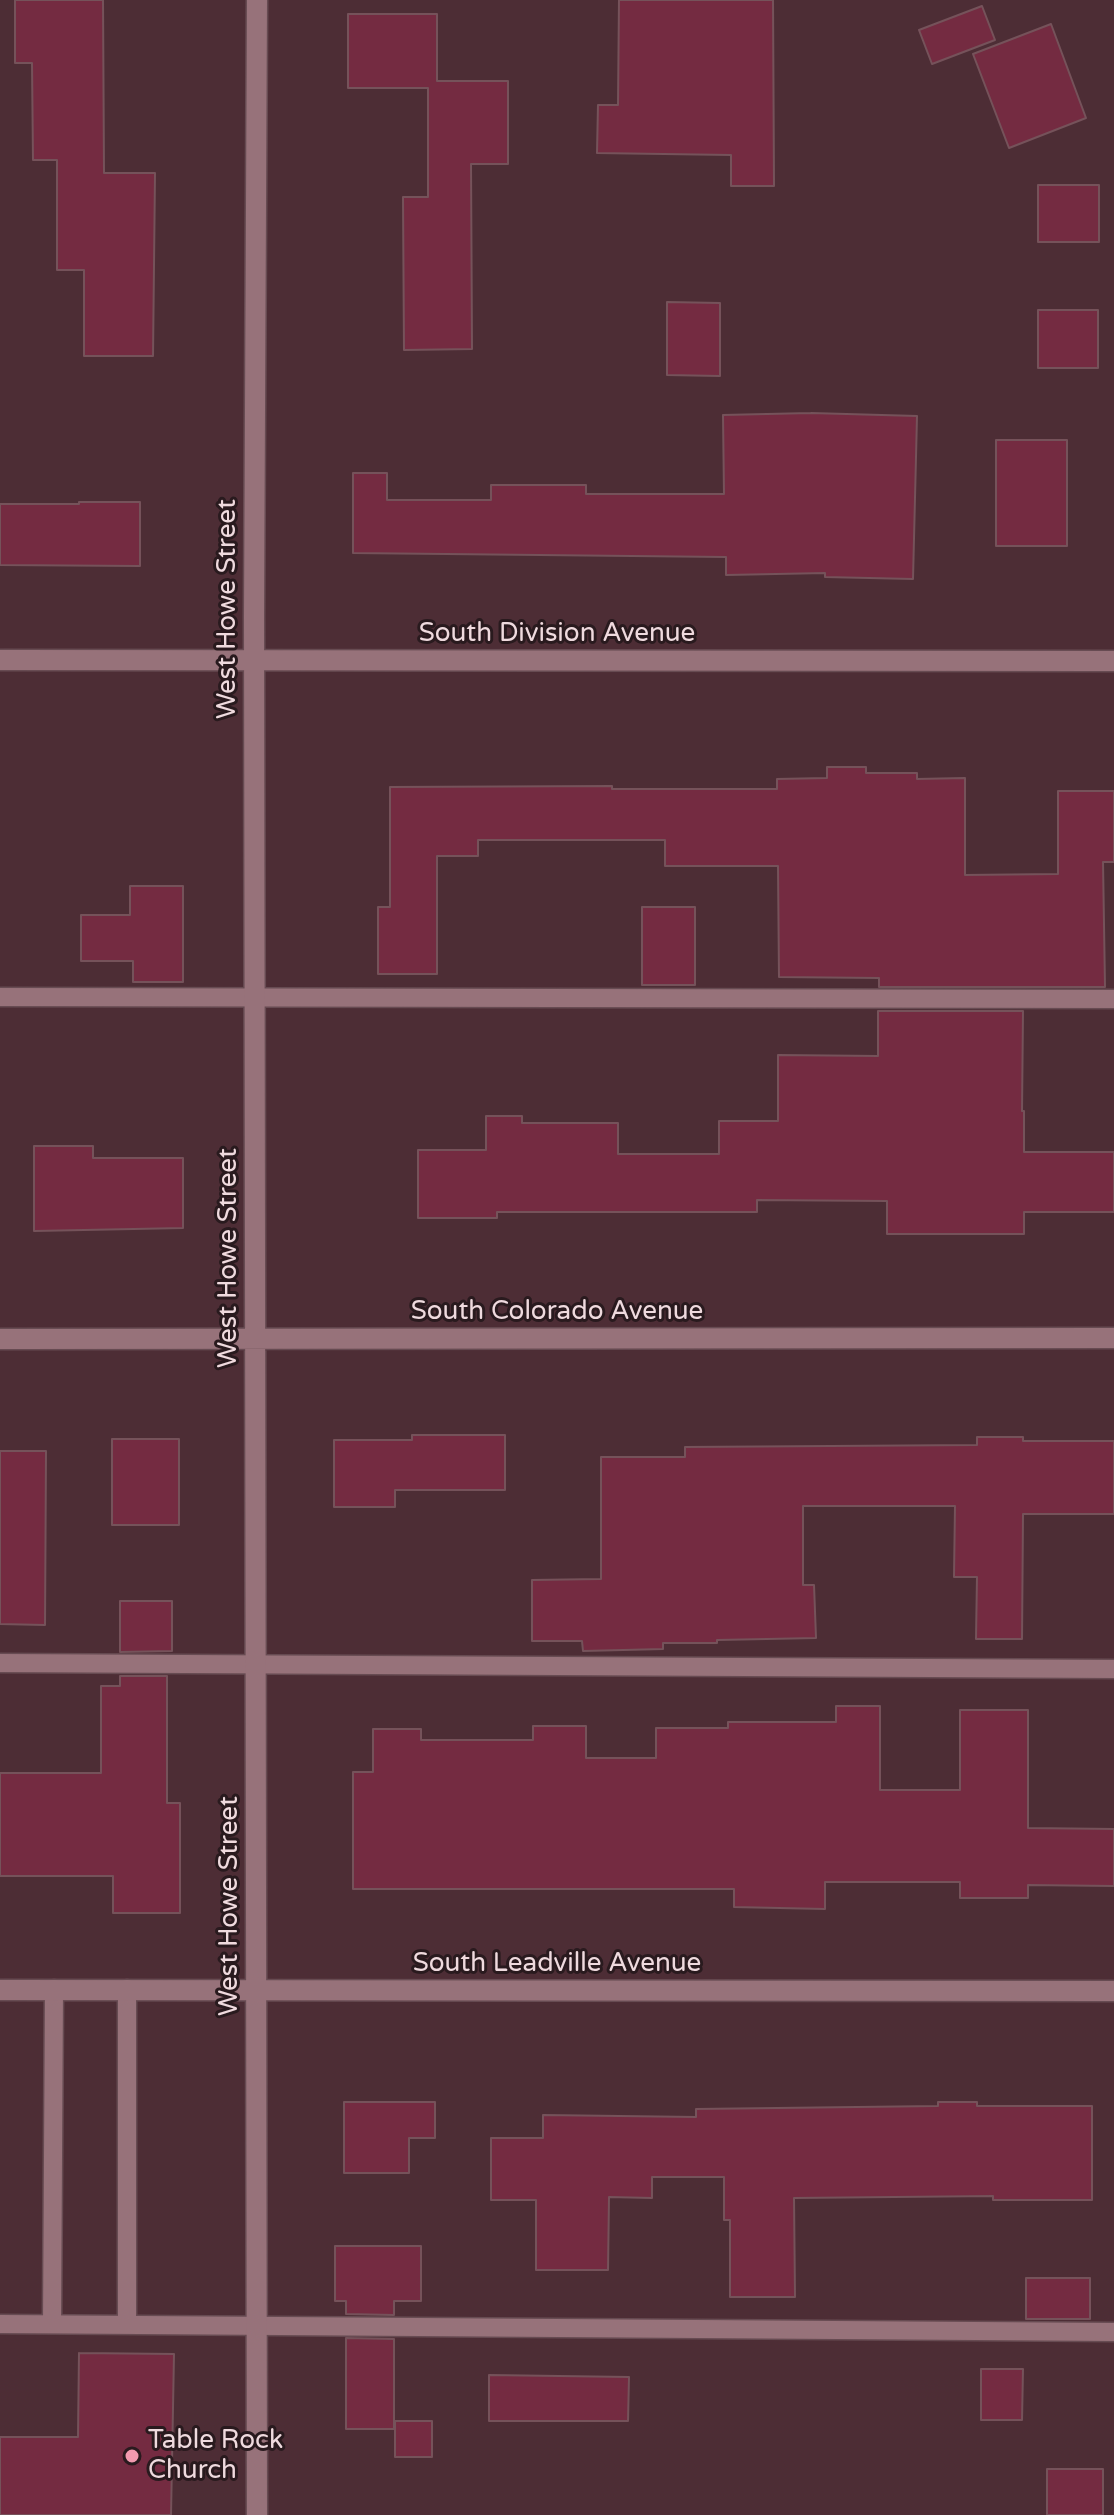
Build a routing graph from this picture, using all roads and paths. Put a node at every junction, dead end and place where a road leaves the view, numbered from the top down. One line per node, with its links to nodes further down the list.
1 (257, 0): 3 (street, West Howe Street)
2 (0, 660): 3 (street, South Division Avenue)
3 (254, 660): 4 (street, South Division Avenue); 6 (street, West Howe Street)
4 (1114, 661)
5 (0, 997): 6 (lane)
6 (255, 998): 7 (lane); 8 (street, West Howe Street)
7 (1114, 999)
8 (255, 1338): 9 (street, South Colorado Avenue); 10 (street, South Colorado Avenue); 12 (street, West Howe Street)
9 (1114, 1338)
10 (0, 1339)
11 (0, 1663): 12 (lane)
12 (256, 1665): 13 (lane); 17 (street, West Howe Street)
13 (1114, 1669)
14 (54, 1989): 15 (street, South Leadville Avenue); 16 (street, South Leadville Avenue); 20 (lane)
15 (127, 1989): 17 (street, South Leadville Avenue); 21 (lane)
16 (0, 1990)
17 (256, 1990): 18 (street, South Leadville Avenue); 22 (street, West Howe Street)
18 (1114, 1991)
19 (0, 2324): 20 (lane)
20 (52, 2324): 21 (lane)
21 (127, 2324): 22 (lane)
22 (257, 2325): 23 (lane); 24 (street, West Howe Street)
23 (1114, 2332)
24 (257, 2515)

